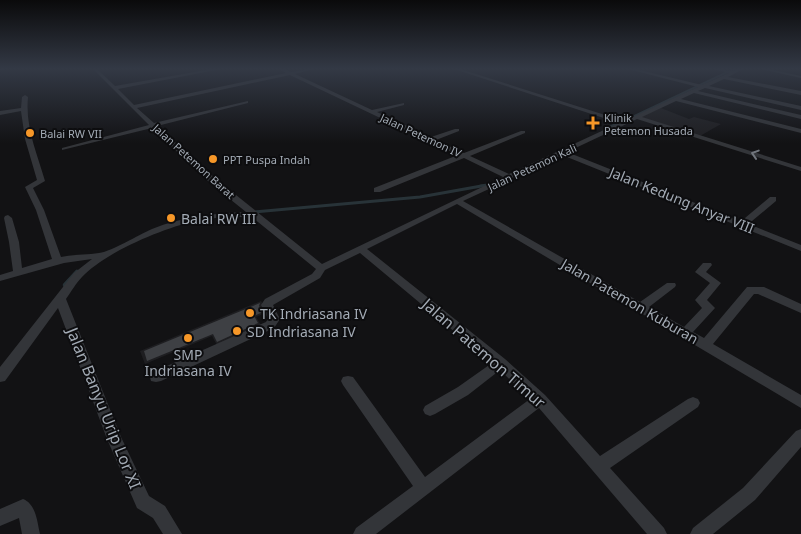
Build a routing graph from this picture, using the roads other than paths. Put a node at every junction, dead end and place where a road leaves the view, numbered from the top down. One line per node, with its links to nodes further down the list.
1 (119, 93): 12 (street, Jalan Petemon Barat)
2 (198, 93): 12 (street)
3 (332, 93): 15 (street, Jalan Petemon IV)
4 (531, 93): 19 (street)
5 (688, 93): 9 (street, Jalan Petemon Kali)
6 (720, 93): 18 (street)
7 (728, 93): 13 (street)
8 (25, 97): 14 (street)
9 (675, 99): 17 (street, Jalan Petemon Kali); 22 (street)
10 (246, 102): 20 (street)
11 (402, 104): 15 (street)
12 (133, 107): 20 (street, Jalan Petemon Barat)
13 (801, 108)
14 (23, 109): 16 (street); 39 (street)
15 (372, 112): 24 (street, Jalan Petemon IV)
16 (0, 113)
17 (636, 117): 19 (street, Jalan Petemon Kali); 28 (street, one-way to 17)
18 (801, 117)
19 (621, 122): 26 (street, Jalan Petemon Kali)
20 (153, 125): 25 (street); 33 (street, Jalan Petemon Barat)
21 (457, 130): 24 (street)
22 (801, 131)
23 (523, 132): 27 (street)
24 (430, 140): 27 (street, Jalan Petemon IV)
25 (64, 149)
26 (563, 152): 29 (street, Jalan Petemon Kali); 35 (street, Jalan Kedung Anyar VIII)
27 (463, 155): 29 (street, Jalan Petemon IV); 30 (street)
28 (801, 169)
29 (507, 176): 32 (street, Jalan Petemon Kali)
30 (377, 190)
31 (773, 199): 35 (street)
32 (458, 202): 37 (street, Jalan Petemon Kali); 46 (street, Jalan Patemon Kuburan)
33 (251, 211): 38 (street); 41 (street, Jalan Petemon Barat)
34 (8, 218): 42 (street)
35 (746, 226): 36 (street, Jalan Kedung Anyar VIII)
36 (801, 248)
37 (361, 249): 41 (street, Jalan Petemon Kali); 50 (street, Jalan Patemon Timur)
38 (99, 256): 39 (street); 45 (street)
39 (58, 262): 42 (street)
40 (707, 264): 48 (street)
41 (322, 268): 52 (street, Jalan Petemon Kali)
42 (18, 273): 43 (street)
43 (0, 278)
44 (671, 285): 46 (street)
45 (60, 298): 51 (street); 63 (street, Jalan Banyu Urip Lor XI)
46 (641, 307): 48 (street, Jalan Patemon Kuburan)
47 (801, 309): 49 (street)
48 (685, 332): 49 (street, Jalan Patemon Kuburan)
49 (705, 345): 55 (street, Jalan Patemon Kuburan)
50 (501, 363): 54 (street, Jalan Patemon Timur); 57 (street)
51 (0, 377)
52 (156, 377)
53 (348, 381): 60 (street)
54 (540, 399): 59 (street, Jalan Patemon Timur); 60 (street)
55 (801, 402)
56 (693, 403): 59 (street)
57 (430, 410)
58 (801, 436): 66 (street)
59 (599, 466): 65 (street, Jalan Patemon Timur)
60 (423, 487): 64 (street)
61 (0, 518): 62 (street)
62 (31, 534)
63 (173, 534)
64 (362, 534)
65 (658, 534)
66 (699, 534)

